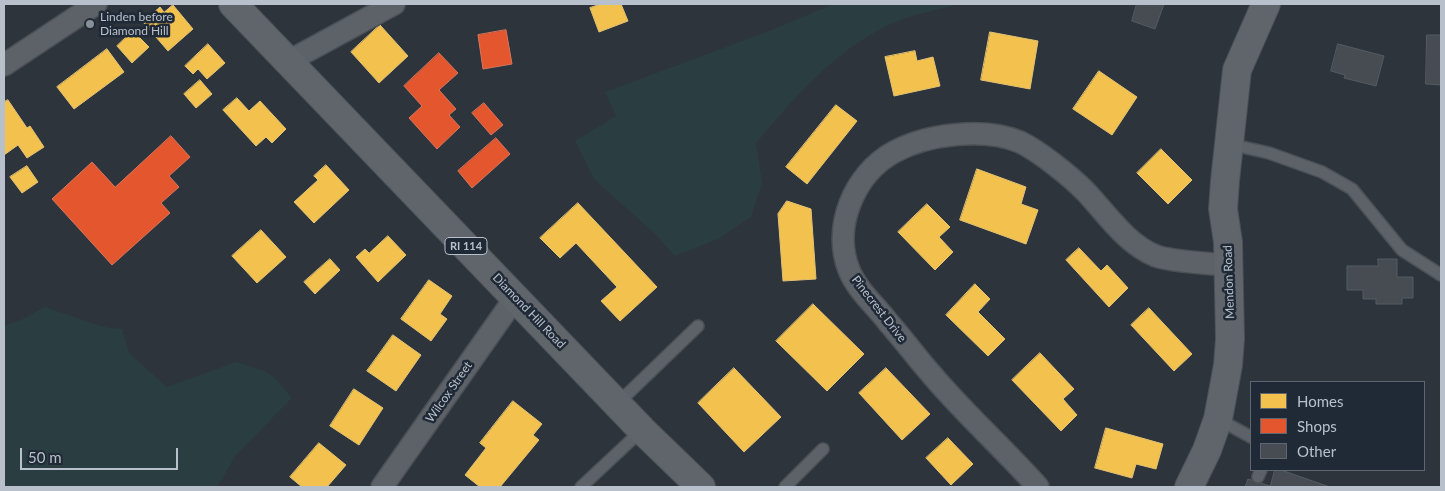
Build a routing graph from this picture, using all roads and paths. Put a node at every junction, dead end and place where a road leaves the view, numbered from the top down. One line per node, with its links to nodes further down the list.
1 (96, 4): 6 (street)
2 (233, 4): 5 (main road, Diamond Hill Road / RI 114)
3 (394, 4): 5 (street)
4 (1266, 4): 7 (main road, Mendon Road)
5 (289, 61): 10 (main road, Diamond Hill Road / RI 114)
6 (4, 65)
7 (1229, 144): 8 (main road, Mendon Road); 9 (lane)
8 (1229, 265): 13 (main road, Mendon Road); 21 (street, Pinecrest Drive)
9 (1441, 275)
10 (515, 298): 12 (main road, Diamond Hill Road / RI 114); 17 (street, Wilcox Street)
11 (698, 326): 12 (lane)
12 (617, 404): 14 (main road, Diamond Hill Road / RI 114)
13 (1218, 419): 15 (lane); 22 (main road, Mendon Road)
14 (642, 430): 18 (lane); 19 (main road, Diamond Hill Road / RI 114)
15 (1250, 436)
16 (824, 449): 20 (lane)
17 (382, 487)
18 (581, 487)
19 (701, 487)
20 (785, 487)
21 (1038, 487)
22 (1189, 487)

